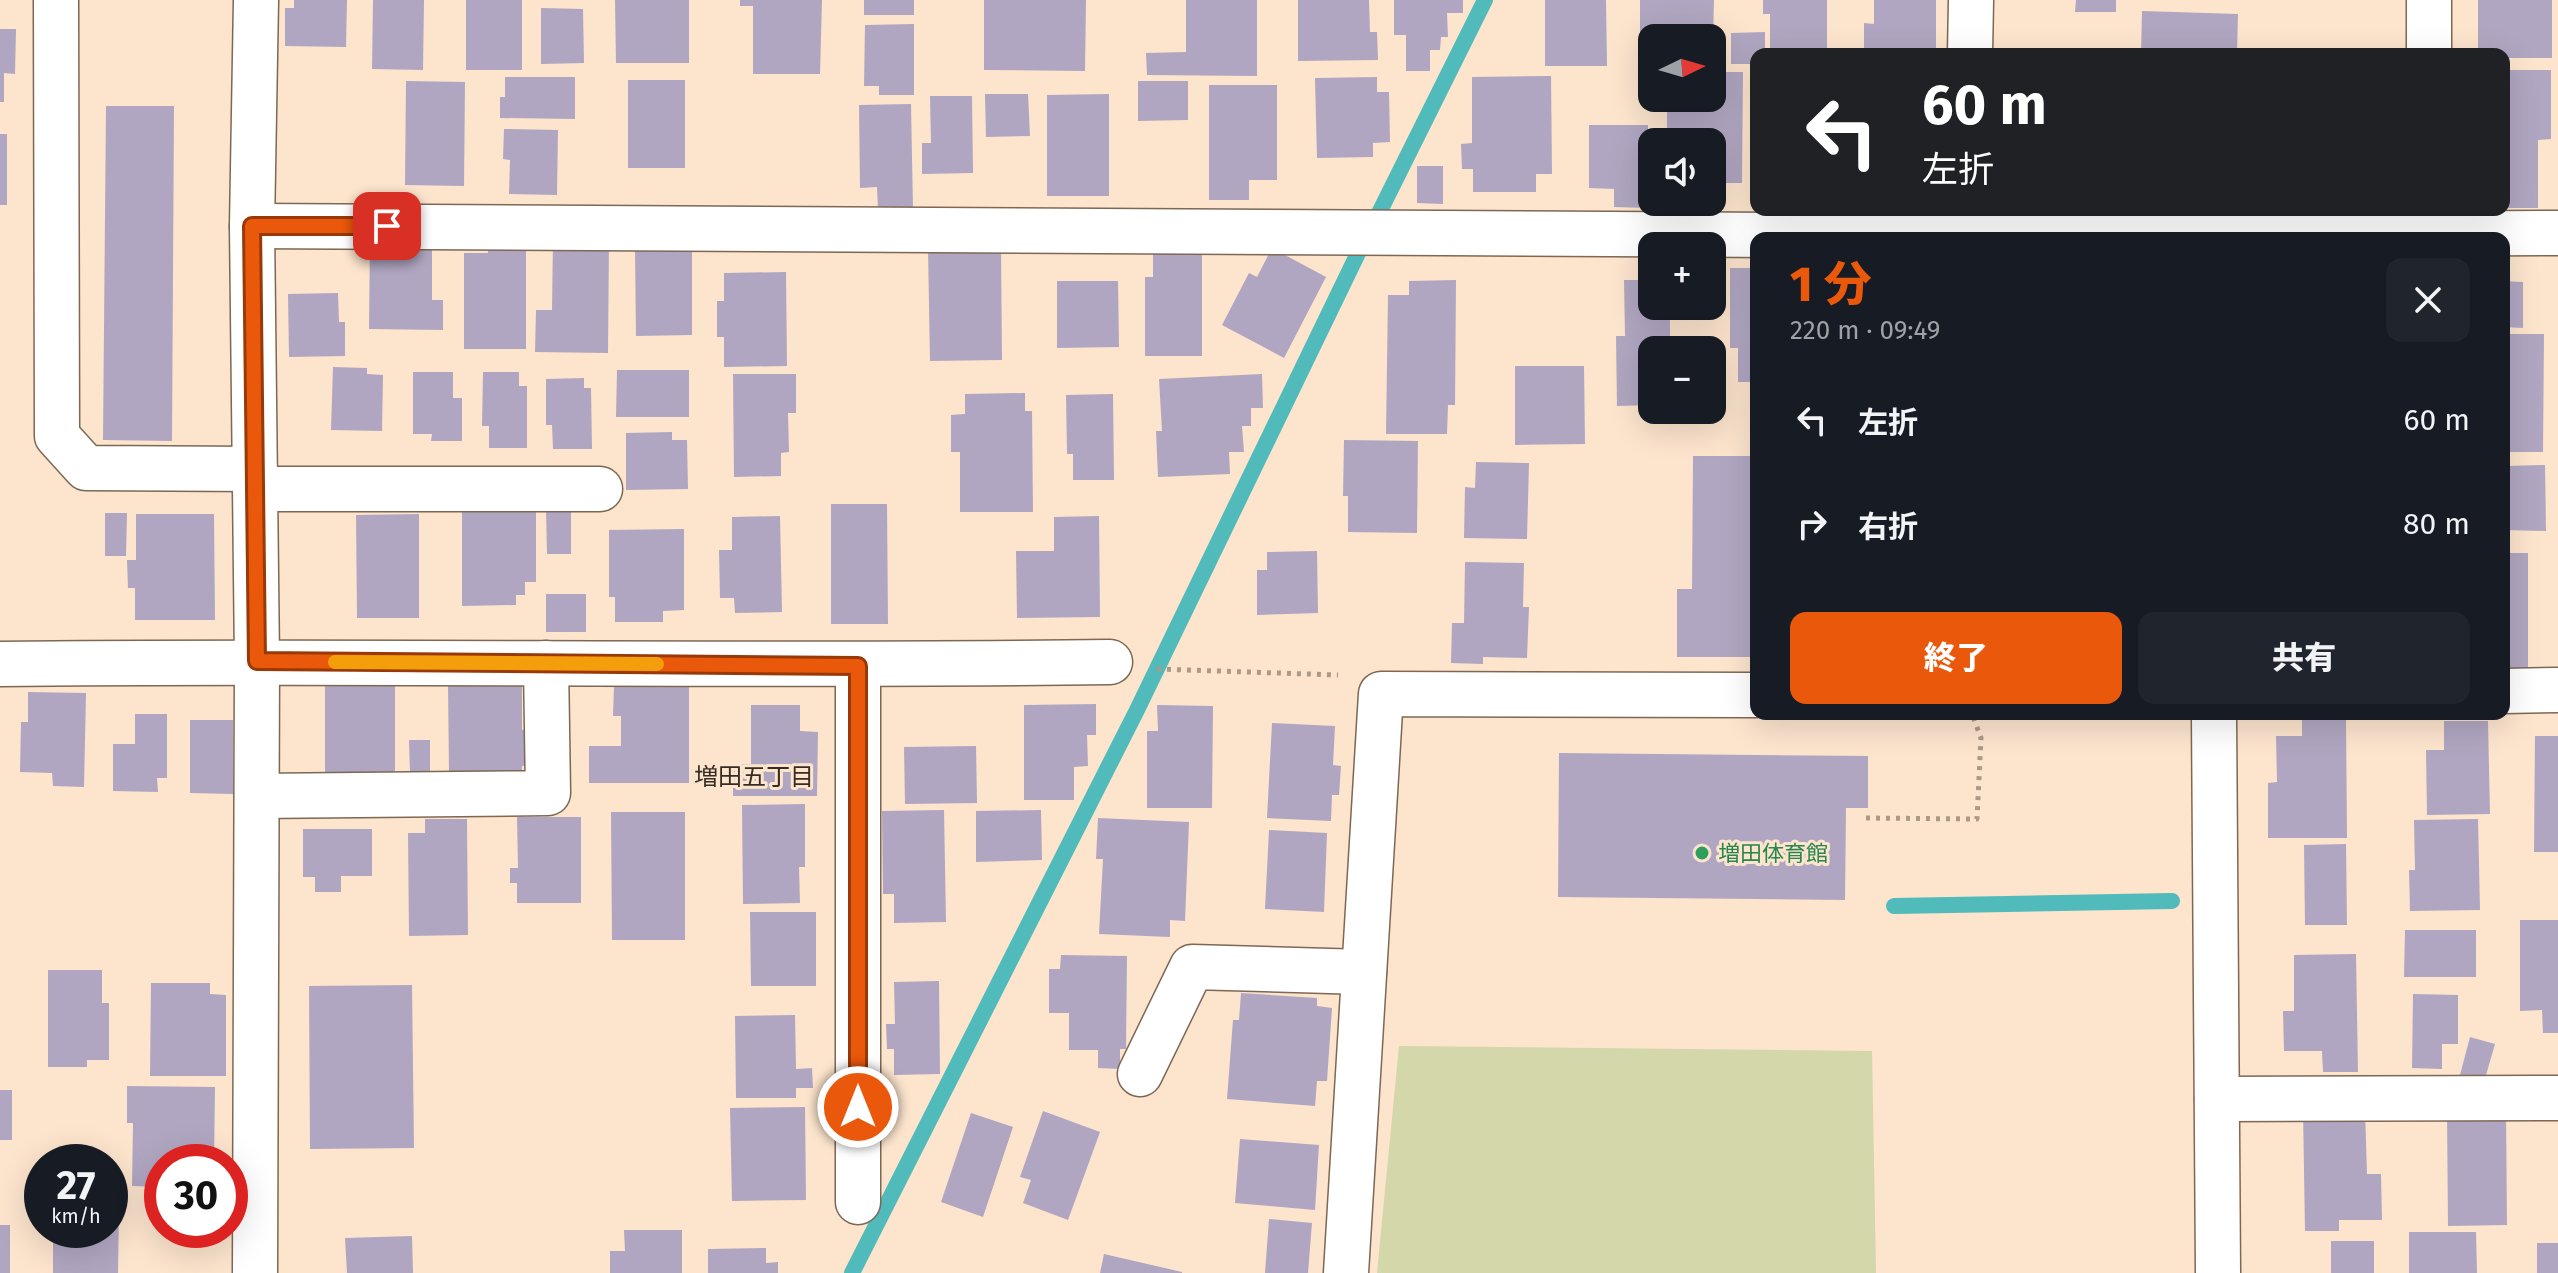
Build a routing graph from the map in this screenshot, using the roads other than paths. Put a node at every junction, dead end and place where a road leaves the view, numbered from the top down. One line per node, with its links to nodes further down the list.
1 (56, 0): 13 (street)
2 (256, 0): 8 (street)
3 (1971, 0): 5 (street)
4 (2429, 0): 6 (street)
5 (1970, 48)
6 (2429, 48)
7 (2427, 222): 11 (street); 12 (street)
8 (252, 226): 9 (street); 13 (street)
9 (1969, 228): 10 (street)
10 (2120, 232)
11 (2316, 232)
12 (2558, 233)
13 (255, 479): 14 (street); 15 (street)
14 (600, 489)
15 (257, 661): 17 (street); 18 (street); 24 (street)
16 (1110, 662): 19 (street)
17 (546, 663): 19 (street); 24 (street)
18 (0, 664)
19 (858, 666): 29 (street)
20 (2558, 690): 21 (street)
21 (2510, 691)
22 (1750, 695): 25 (street)
23 (2214, 720): 28 (street)
24 (257, 796): 30 (street)
25 (1364, 972): 26 (street); 31 (street)
26 (1140, 1074)
27 (2558, 1098): 28 (street)
28 (2217, 1099): 32 (street)
29 (858, 1202)
30 (255, 1273)
31 (1346, 1273)
32 (2218, 1273)

